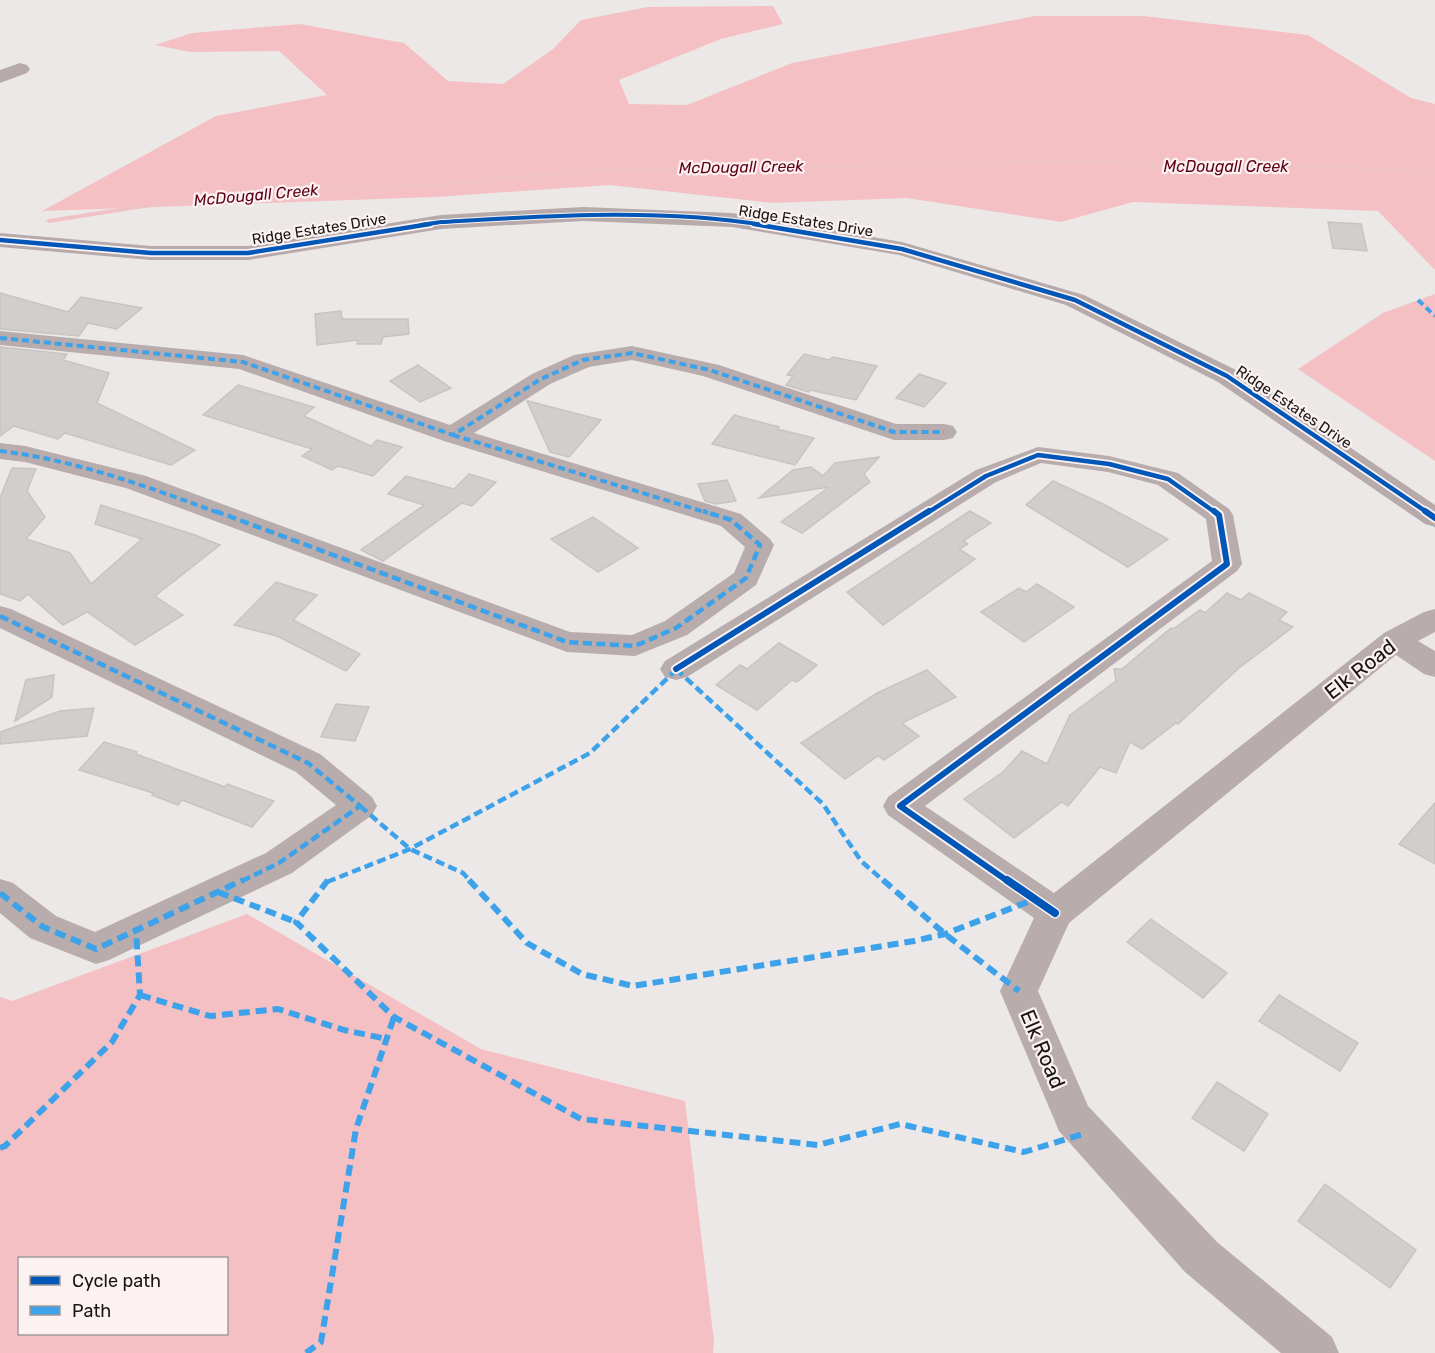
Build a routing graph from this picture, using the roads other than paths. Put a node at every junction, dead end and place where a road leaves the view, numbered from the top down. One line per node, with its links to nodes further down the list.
1 (0, 71): 2 (street)
2 (0, 77)
3 (0, 231): 5 (street)
4 (0, 240): 5 (street, Ridge Estates Drive)
5 (66, 246): 6 (street); 11 (street, Ridge Estates Drive)
6 (0, 250)
7 (0, 338): 9 (street)
8 (944, 432): 9 (street)
9 (453, 435): 10 (street)
10 (0, 451)
11 (1435, 518)
12 (0, 616): 17 (street)
13 (1435, 619): 14 (street, Elk Road)
14 (1395, 640): 15 (street); 18 (street, Elk Road)
15 (1435, 666)
16 (676, 669): 18 (street)
17 (0, 893)
18 (1055, 913): 19 (street, Elk Road)
19 (1316, 1353)

